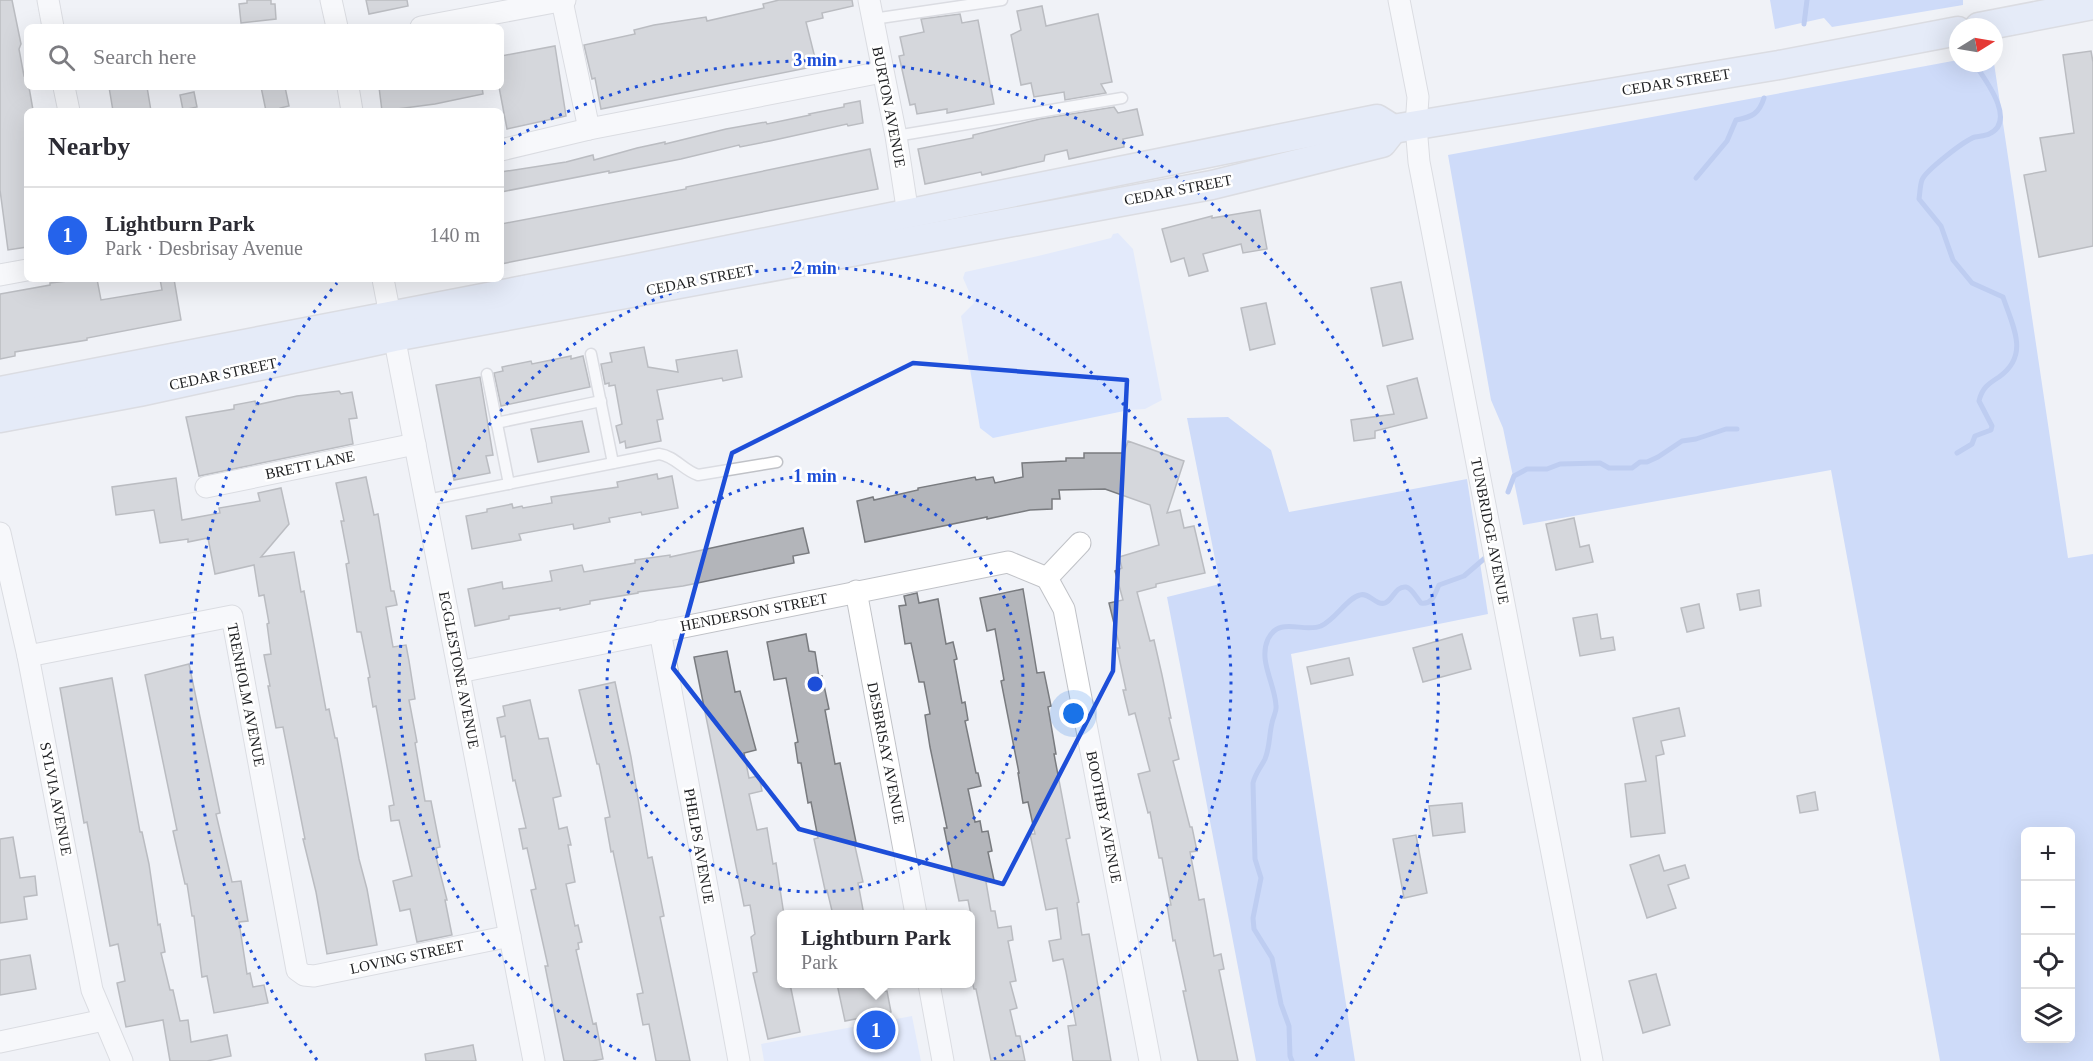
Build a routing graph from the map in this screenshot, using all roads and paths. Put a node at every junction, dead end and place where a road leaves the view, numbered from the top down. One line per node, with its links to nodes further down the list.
1 (48, 0): 10 (street)
2 (331, 0): 11 (street)
3 (563, 0): 6 (street); 21 (street)
4 (1002, 0): 8 (lane)
5 (1399, 0): 20 (street, TUNBRIDGE AVENUE)
6 (523, 3): 12 (street)
7 (2093, 5): 9 (main road)
8 (871, 9): 14 (street, BURTON AVENUE)
9 (2003, 22)
10 (52, 24)
11 (336, 24)
12 (435, 24)
13 (1949, 33): 20 (main road, CEDAR STREET)
14 (882, 72): 21 (street); 22 (street, BURTON AVENUE)
15 (65, 90): 18 (street)
16 (348, 90): 19 (street)
17 (1122, 98): 22 (lane)
18 (68, 108)
19 (352, 108)
20 (1405, 128): 24 (main road, CEDAR STREET); 28 (main road, CEDAR STREET); 59 (street, TUNBRIDGE AVENUE)
21 (589, 129): 23 (street)
22 (896, 136): 24 (street, BURTON AVENUE)
23 (504, 149)
24 (908, 214): 28 (main road, CEDAR STREET)
25 (24, 271): 26 (street)
26 (0, 275)
27 (384, 282): 28 (street, EGGLESTONE AVENUE)
28 (392, 326): 31 (main road, CEDAR STREET); 33 (main road, CEDAR STREET); 35 (street, EGGLESTONE AVENUE)
29 (591, 354): 32 (lane)
30 (487, 374): 34 (lane)
31 (0, 391)
32 (601, 401): 34 (lane); 37 (lane)
33 (0, 418)
34 (496, 423): 38 (lane)
35 (415, 444): 39 (street, BRETT LANE); 40 (street, EGGLESTONE AVENUE)
36 (777, 462): 37 (lane)
37 (614, 463): 38 (lane)
38 (508, 484): 40 (lane)
39 (206, 487)
40 (427, 500): 47 (street, EGGLESTONE AVENUE)
41 (0, 533): 46 (street, SYLVIA AVENUE)
42 (1080, 543): 43 (street)
43 (1047, 578): 44 (street, HENDERSON STREET); 58 (street, BOOTHBY AVENUE)
44 (856, 591): 45 (street, HENDERSON STREET); 48 (street, DESBRISAY AVENUE)
45 (660, 631): 47 (street, HENDERSON STREET); 56 (street, PHELPS AVENUE)
46 (28, 656): 50 (street, TRENHOLM AVENUE); 52 (street, SYLVIA AVENUE)
47 (459, 672): 49 (street, EGGLESTONE AVENUE)
48 (915, 910)
49 (510, 936): 50 (street, LOVING STREET); 55 (street, EGGLESTONE AVENUE)
50 (304, 975)
51 (930, 988): 57 (street)
52 (104, 1020): 53 (street); 54 (street, SYLVIA AVENUE)
53 (0, 1042)
54 (122, 1061)
55 (534, 1061)
56 (739, 1061)
57 (943, 1061)
58 (1150, 1061)
59 (1592, 1061)

